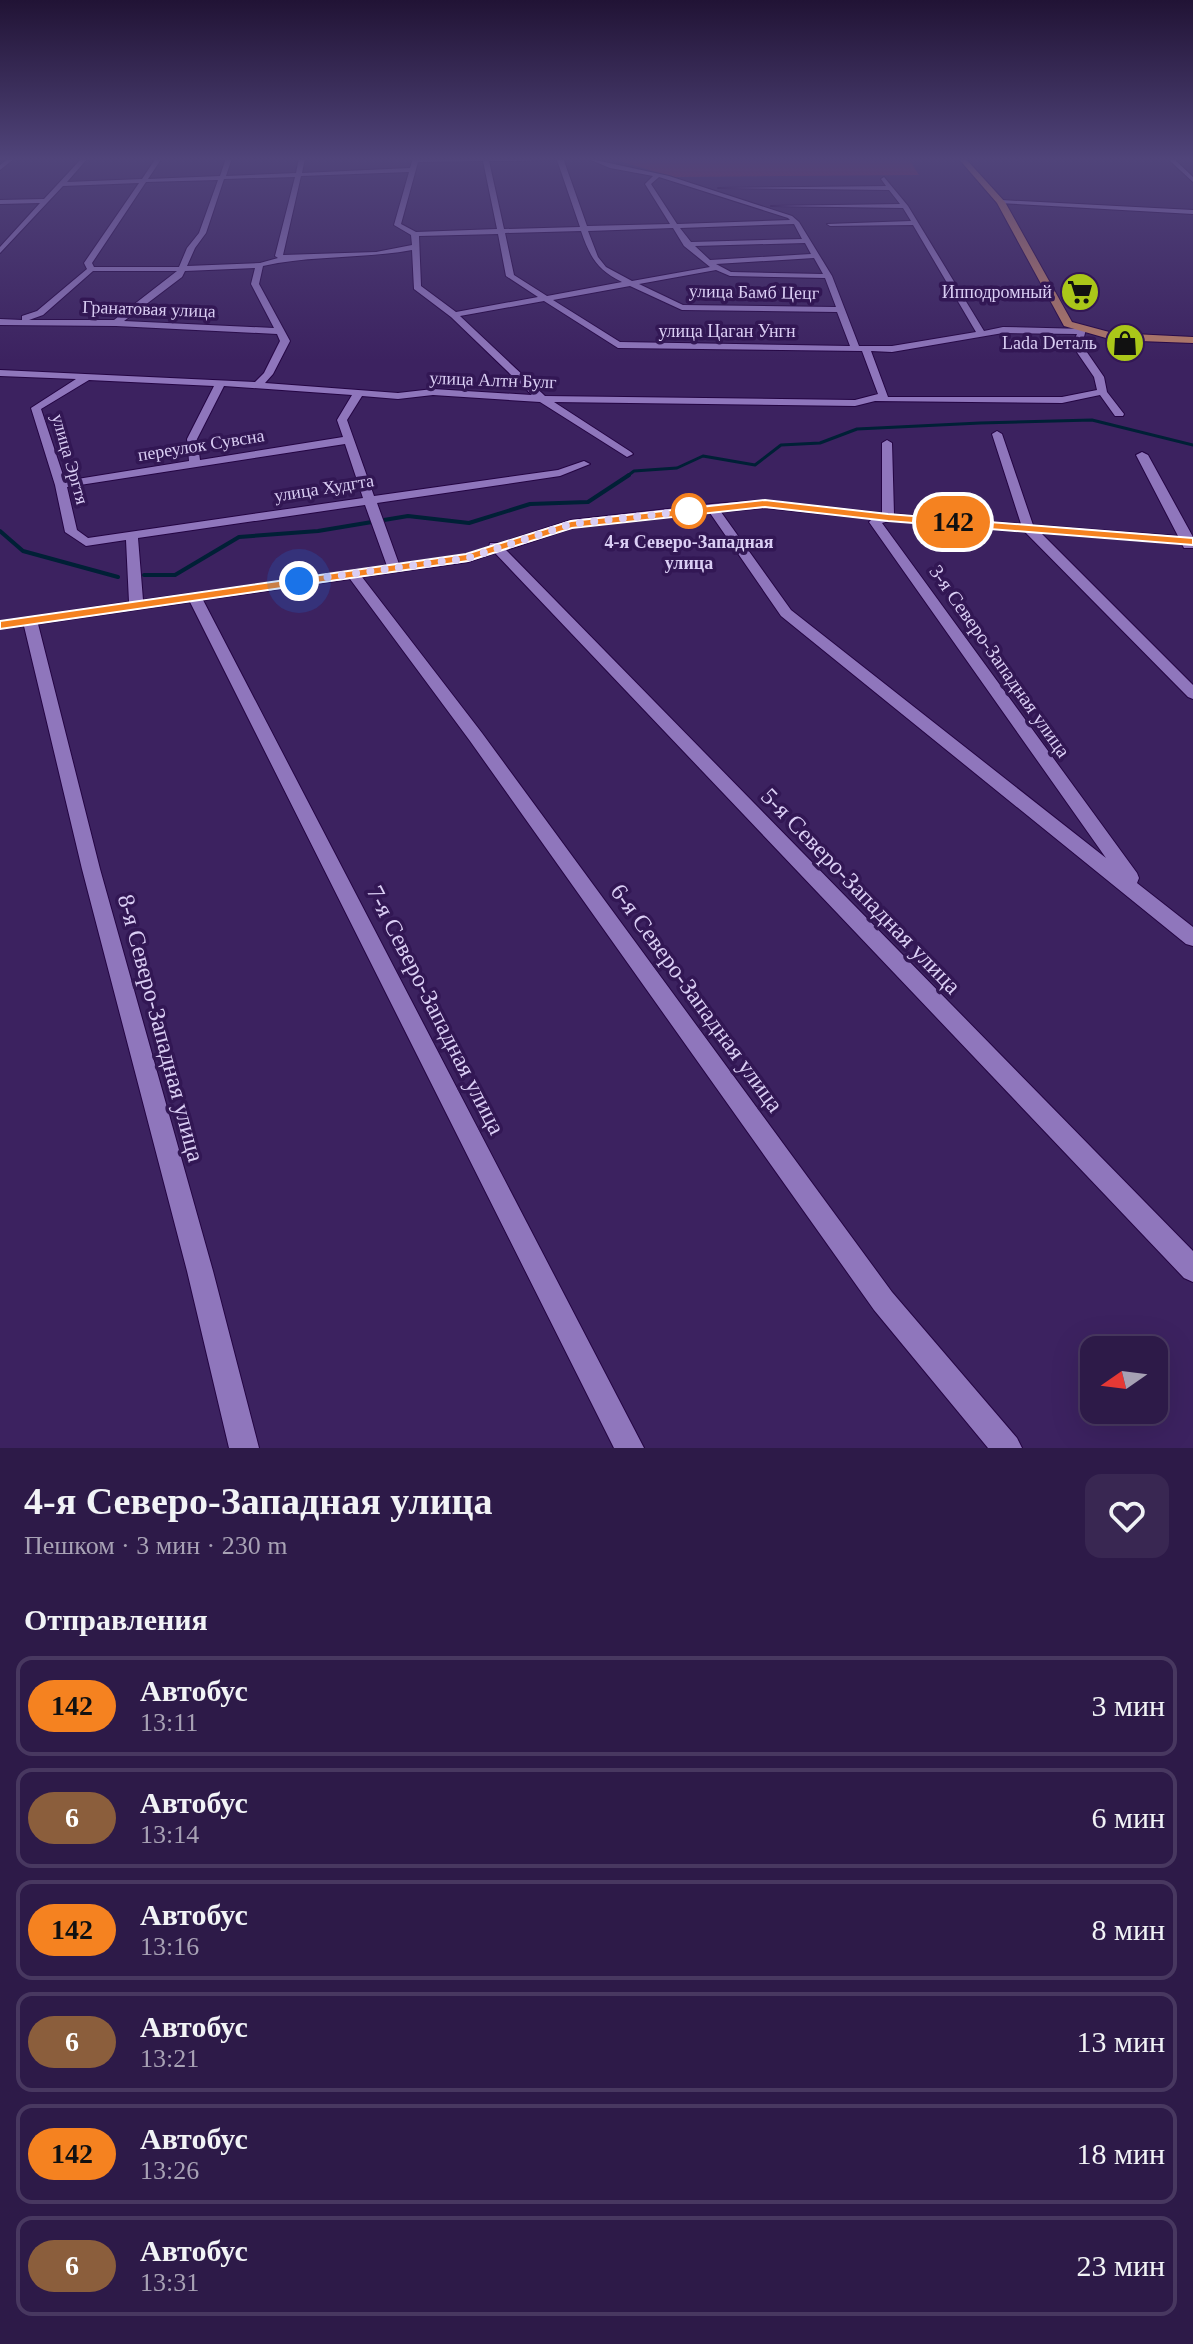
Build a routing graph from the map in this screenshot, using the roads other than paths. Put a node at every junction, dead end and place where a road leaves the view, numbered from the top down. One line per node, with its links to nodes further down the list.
1 (22, 226): 18 (street)
2 (113, 226): 24 (street)
3 (204, 226): 25 (street)
4 (286, 226): 20 (street)
5 (398, 226): 14 (street)
6 (502, 226): 13 (street, улица Цаган Унгн)
7 (585, 226): 8 (street); 13 (street); 27 (street, улица Бамб Цецг)
8 (604, 226)
9 (676, 226): 16 (street)
10 (798, 226): 15 (street)
11 (916, 226): 36 (street)
12 (1014, 226): 35 (main road)
13 (503, 231): 14 (street); 28 (street, улица Цаган Унгн)
14 (415, 234): 17 (street)
15 (806, 241): 16 (street); 19 (street)
16 (687, 244): 21 (street)
17 (414, 247): 20 (street); 30 (street)
18 (0, 251)
19 (817, 256): 21 (street); 26 (street)
20 (286, 259): 22 (street)
21 (705, 262): 23 (street)
22 (260, 265): 25 (street); 34 (street)
23 (715, 268): 26 (street); 27 (street)
24 (91, 269): 25 (street); 31 (street)
25 (183, 269): 33 (street)
26 (828, 276): 29 (street)
27 (632, 283): 28 (street); 29 (street, улица Бамб Цецг)
28 (542, 299): 30 (street); 38 (street, улица Цаган Унгн)
29 (841, 310): 38 (street)
30 (454, 315): 45 (street)
31 (19, 320): 32 (street); 33 (street, Гранатовая улица)
32 (0, 322)
33 (116, 323): 34 (street, Гранатовая улица)
34 (278, 331): 42 (street)
35 (1083, 331): 36 (street, улица Цаган Унгн); 37 (main road); 43 (street)
36 (981, 333): 38 (street, улица Цаган Унгн)
37 (1193, 340)
38 (860, 348): 46 (street)
39 (0, 373): 40 (street, улица Алтн Булг)
40 (87, 377): 41 (street, улица Алтн Булг); 55 (street, улица Эргтя)
41 (220, 384): 42 (street, улица Алтн Булг); 53 (street)
42 (257, 385): 44 (street, улица Алтн Булг)
43 (1102, 392): 46 (street, улица Алтн Булг); 47 (street)
44 (358, 394): 45 (street, улица Алтн Булг); 49 (street)
45 (542, 399): 46 (street, улица Алтн Булг); 51 (street)
46 (879, 400)
47 (1119, 414)
48 (997, 434): 59 (street)
49 (347, 440): 53 (street, переулок Сувсна); 56 (street)
50 (887, 443): 58 (street, 3-я Северо-Западная улица)
51 (627, 454)
52 (1142, 455): 62 (street)
53 (195, 464): 55 (street, переулок Сувсна)
54 (584, 464): 56 (street, улица Худгта)
55 (61, 485): 60 (street, улица Эргтя)
56 (367, 499): 61 (street, улица Худгта); 64 (street)
57 (712, 508): 58 (street); 63 (street); 71 (street)
58 (888, 517): 59 (street); 71 (street, 3-я Северо-Западная улица)
59 (1028, 527): 62 (street); 70 (street)
60 (71, 532): 61 (street, улица Худгта)
61 (132, 537): 67 (street)
62 (1190, 543)
63 (495, 546): 64 (street); 73 (street, 5-я Северо-Западная улица)
64 (395, 567): 65 (street)
65 (352, 573): 66 (street); 76 (street, 6-я Северо-Западная улица)
66 (194, 596): 67 (street); 75 (street, 7-я Северо-Западная улица)
67 (137, 605): 68 (street)
68 (30, 620): 69 (street); 74 (street, 8-я Северо-Западная улица)
69 (0, 625)
70 (1193, 694)
71 (1142, 896): 72 (street)
72 (1193, 938)
73 (1193, 1269)
74 (244, 1448)
75 (629, 1448)
76 (1007, 1448)

